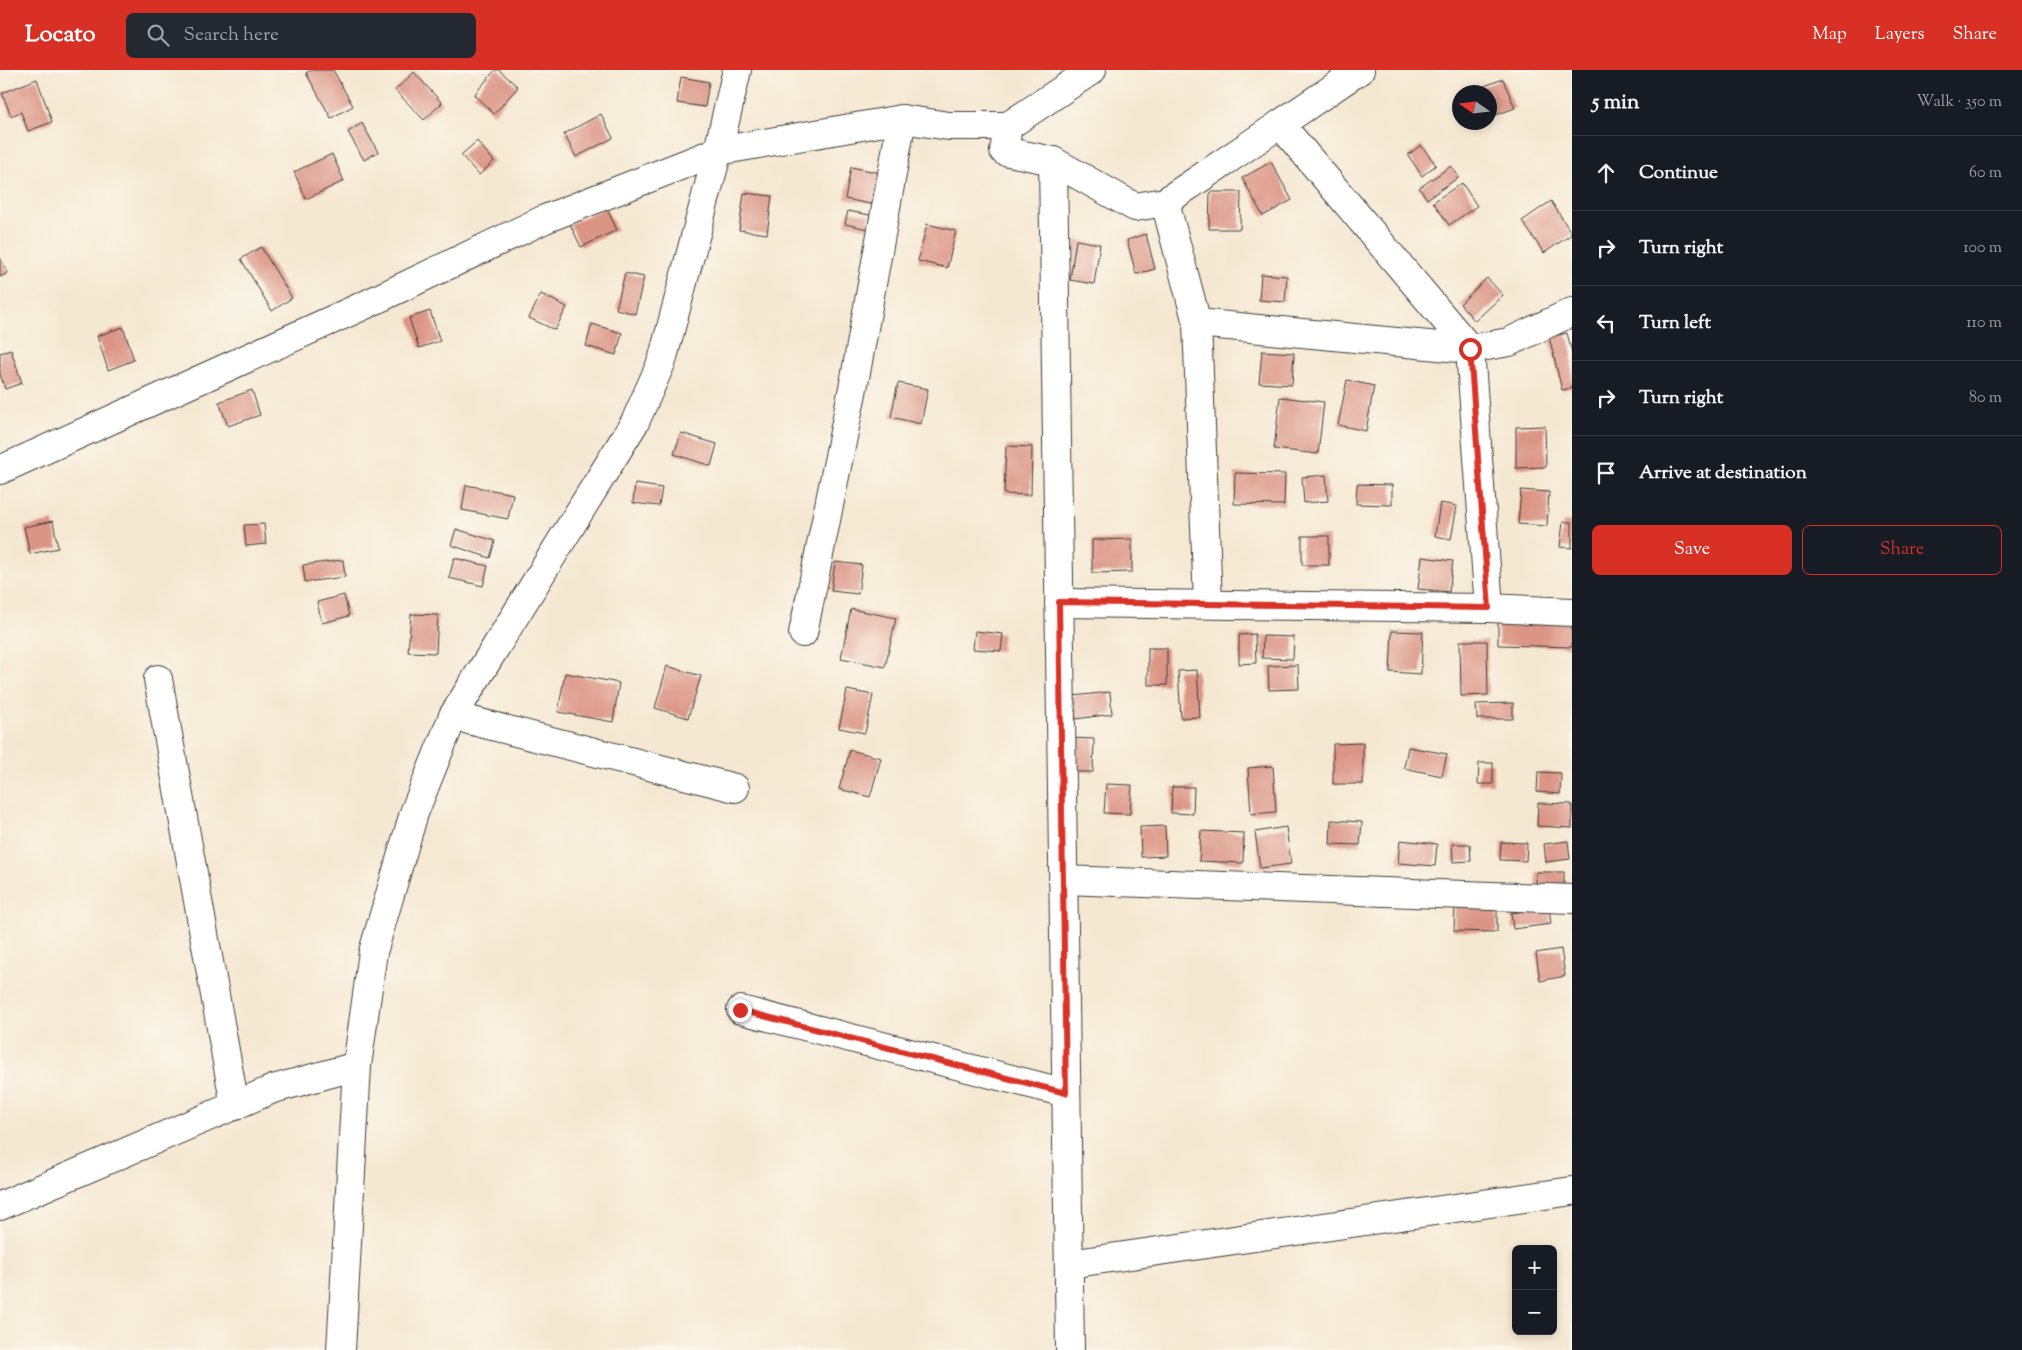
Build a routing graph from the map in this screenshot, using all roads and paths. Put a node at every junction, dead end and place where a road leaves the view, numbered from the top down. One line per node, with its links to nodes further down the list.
1 (737, 70): 7 (street)
2 (1092, 70): 6 (street)
3 (1360, 70): 5 (street)
4 (902, 119): 6 (street); 7 (street); 18 (street)
5 (1280, 124): 9 (street); 12 (street)
6 (1008, 126): 8 (street)
7 (718, 152): 13 (street); 20 (street)
8 (1053, 161): 9 (street); 14 (street)
9 (1165, 202): 11 (street)
10 (1572, 312): 12 (street)
11 (1197, 324): 12 (street); 15 (street)
12 (1470, 349): 16 (street)
13 (0, 470)
14 (1059, 602): 15 (street); 22 (street)
15 (1208, 604): 16 (street)
16 (1489, 608): 17 (street)
17 (1572, 612)
18 (804, 633)
19 (158, 679): 27 (street)
20 (453, 716): 21 (street); 25 (street)
21 (735, 788)
22 (1063, 880): 23 (street); 26 (street)
23 (1572, 899)
24 (740, 1010): 26 (street)
25 (356, 1066): 27 (street); 31 (street)
26 (1066, 1093): 30 (street)
27 (235, 1106): 29 (street)
28 (1572, 1191): 30 (street)
29 (0, 1206)
30 (1068, 1264): 32 (street)
31 (340, 1350)
32 (1070, 1350)

